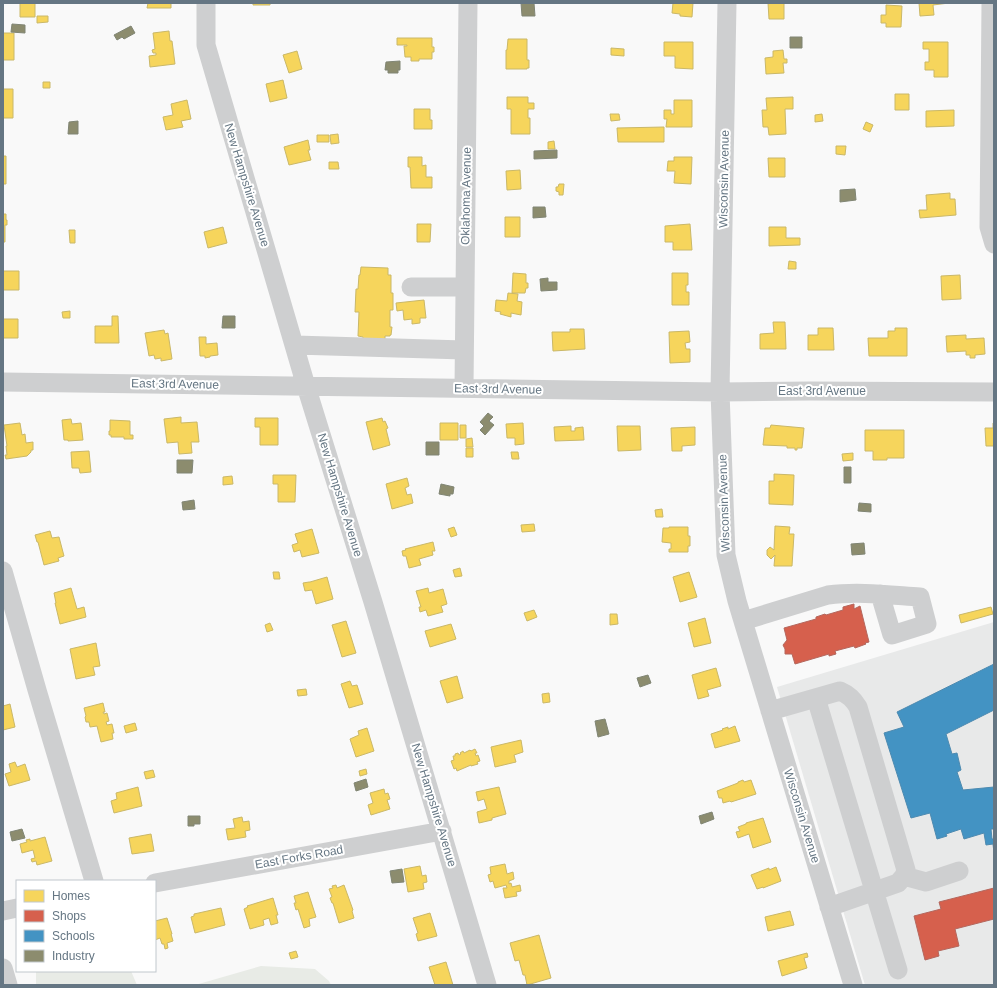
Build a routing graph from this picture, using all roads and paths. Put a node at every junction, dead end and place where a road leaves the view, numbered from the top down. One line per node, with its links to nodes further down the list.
1 (206, 3): 8 (street, New Hampshire Avenue)
2 (468, 3): 7 (street, Oklahoma Avenue)
3 (727, 3): 13 (street, Wisconsin Avenue)
4 (991, 3): 5 (street)
5 (994, 244)
6 (411, 287): 7 (street)
7 (465, 287): 9 (street, Oklahoma Avenue)
8 (295, 345): 9 (street); 11 (street, New Hampshire Avenue)
9 (464, 350): 12 (street, Oklahoma Avenue)
10 (3, 382): 11 (street, East 3rd Avenue)
11 (306, 386): 12 (street, East 3rd Avenue); 20 (street, New Hampshire Avenue)
12 (464, 388): 13 (street, East 3rd Avenue)
13 (720, 392): 14 (street, East 3rd Avenue); 17 (street, Wisconsin Avenue)
14 (994, 392)
15 (3, 571): 23 (street)
16 (880, 594): 17 (street)
17 (742, 621): 19 (street, Wisconsin Avenue)
18 (816, 698): 19 (street); 22 (street); 25 (street)
19 (770, 711): 26 (street, Wisconsin Avenue)
20 (442, 831): 24 (street, East Forks Road); 32 (street, New Hampshire Avenue)
21 (959, 871): 22 (street)
22 (904, 876): 25 (street)
23 (94, 880)
24 (156, 883)
25 (875, 892): 26 (street); 30 (street)
26 (829, 907): 33 (street, Wisconsin Avenue)
27 (16, 908): 28 (street)
28 (3, 911)
29 (3, 968): 31 (street)
30 (898, 970)
31 (8, 985)
32 (487, 985)
33 (853, 985)

